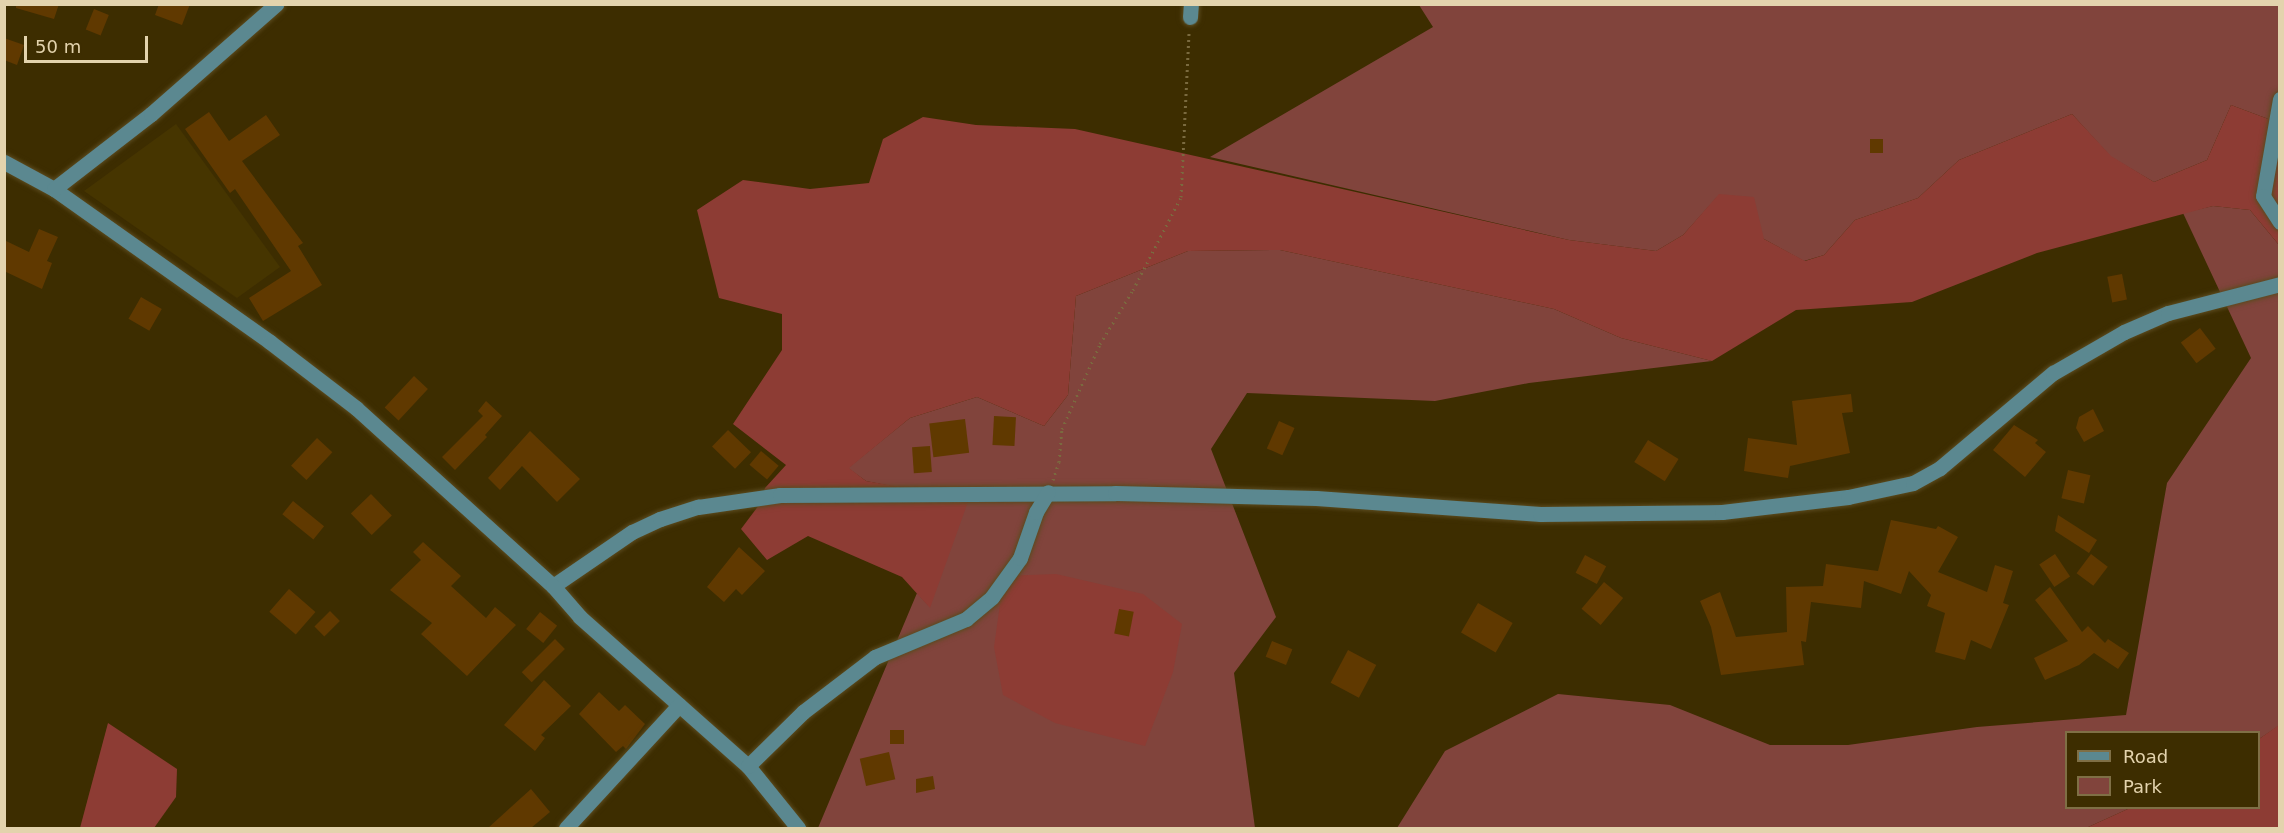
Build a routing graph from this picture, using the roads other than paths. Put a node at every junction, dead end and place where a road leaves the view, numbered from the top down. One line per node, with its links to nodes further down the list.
1 (276, 4): 4 (street)
2 (2280, 99): 5 (street)
3 (4, 162): 4 (street)
4 (54, 189): 8 (street)
5 (2280, 222)
6 (2280, 284): 7 (street)
7 (1048, 492): 8 (street); 10 (street)
8 (553, 586): 9 (street)
9 (680, 705): 10 (street); 11 (street)
10 (748, 766): 12 (street)
11 (566, 828)
12 (798, 828)

